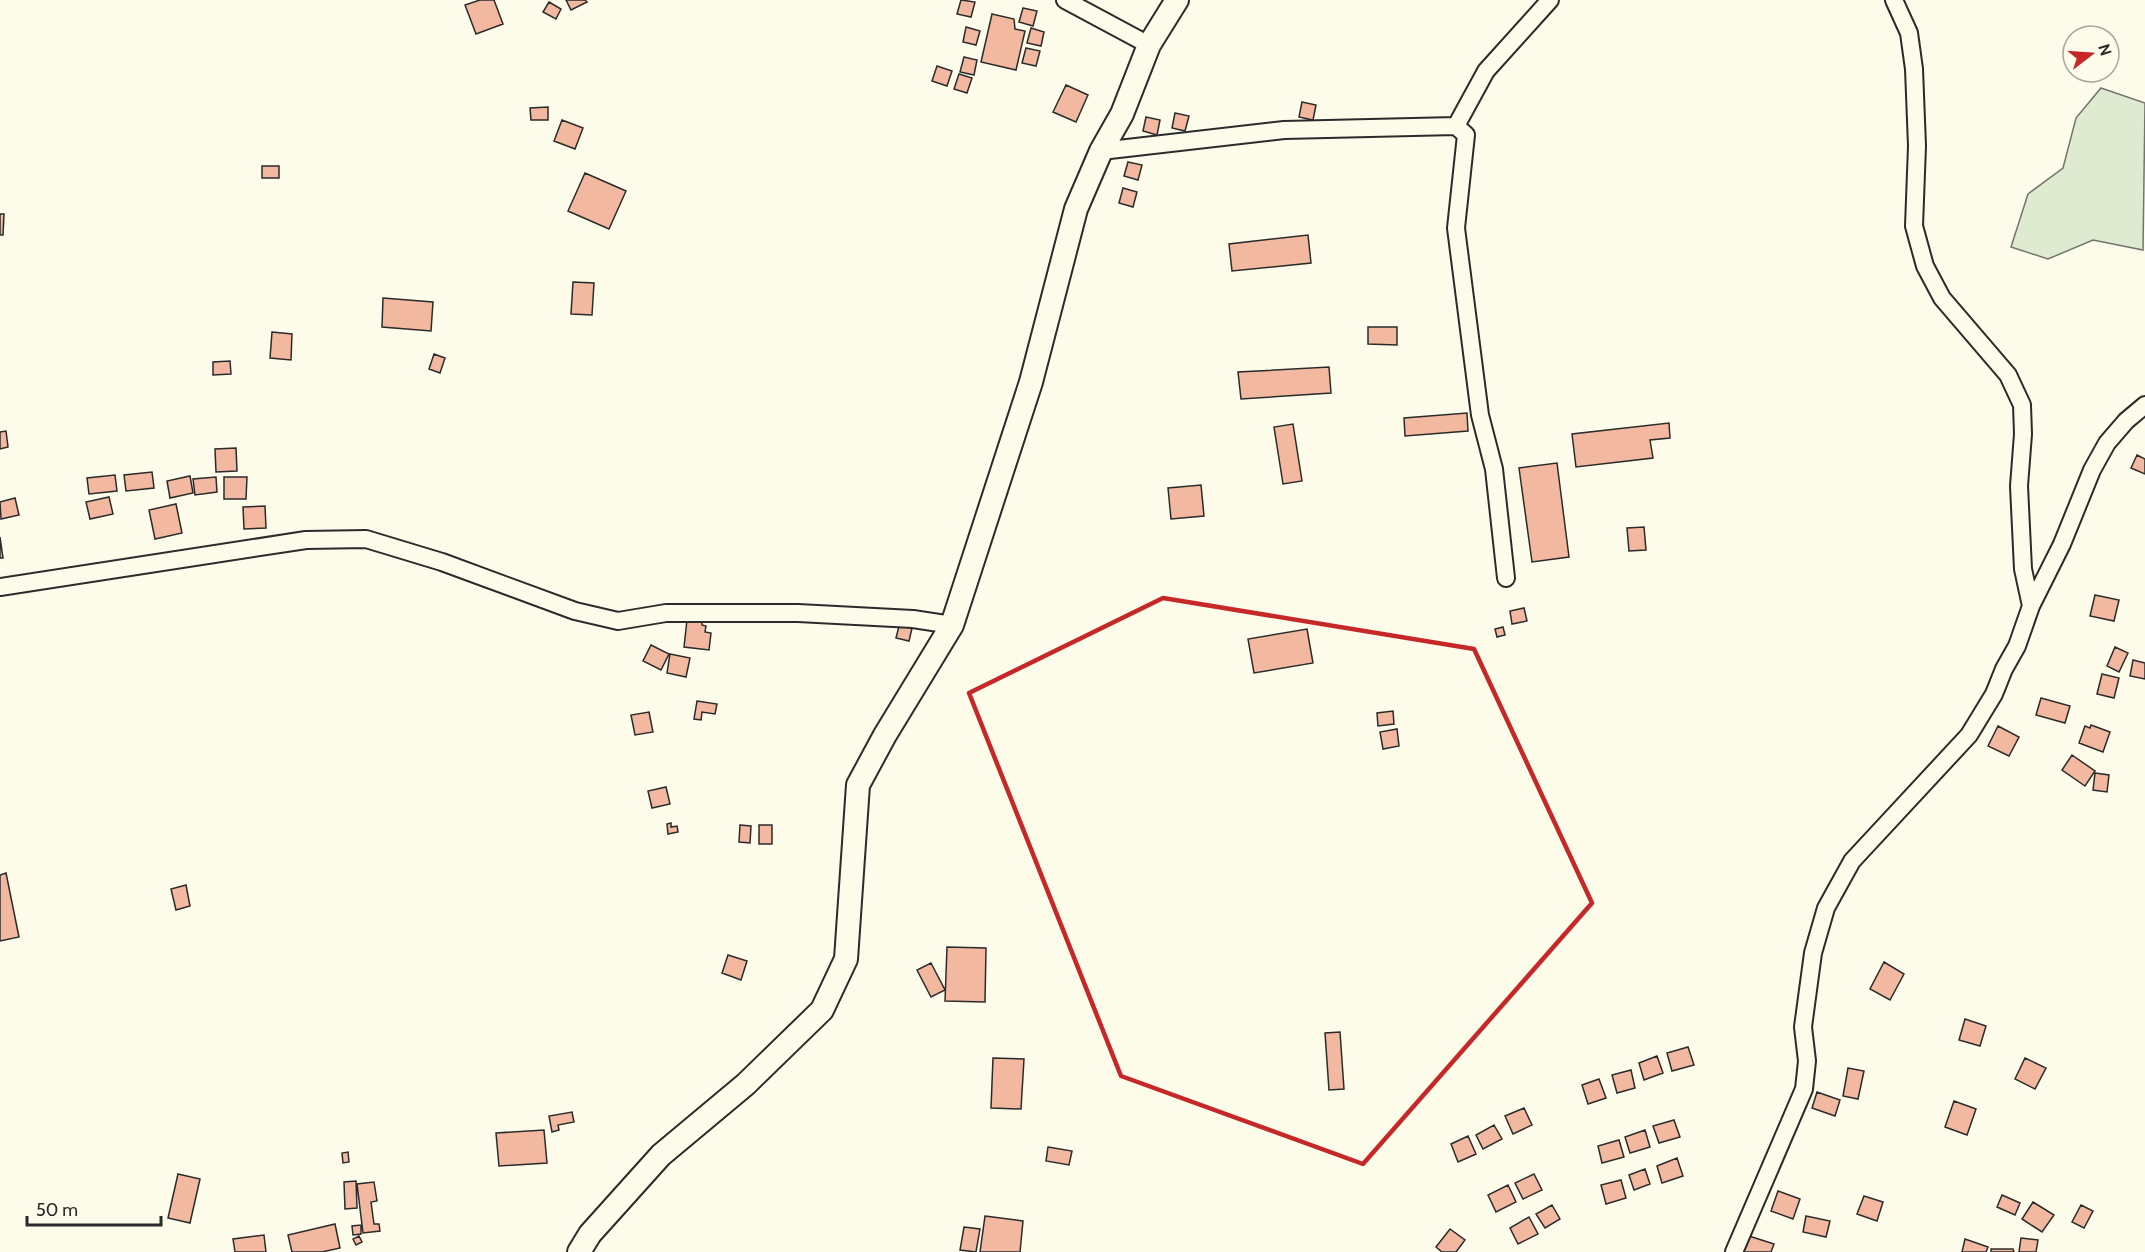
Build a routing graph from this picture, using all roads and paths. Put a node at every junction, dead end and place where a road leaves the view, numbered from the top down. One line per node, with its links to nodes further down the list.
1 (1065, 0): 5 (street)
2 (1177, 0): 5 (street)
3 (1550, 0): 6 (street)
4 (1894, 0): 11 (street)
5 (1149, 45): 7 (street)
6 (1455, 126): 7 (street); 9 (street)
7 (1101, 151): 12 (street)
8 (2145, 405): 11 (street)
9 (1506, 578)
10 (0, 587): 12 (street)
11 (2031, 606): 14 (street)
12 (952, 626): 13 (street)
13 (579, 1252)
14 (1734, 1252)

